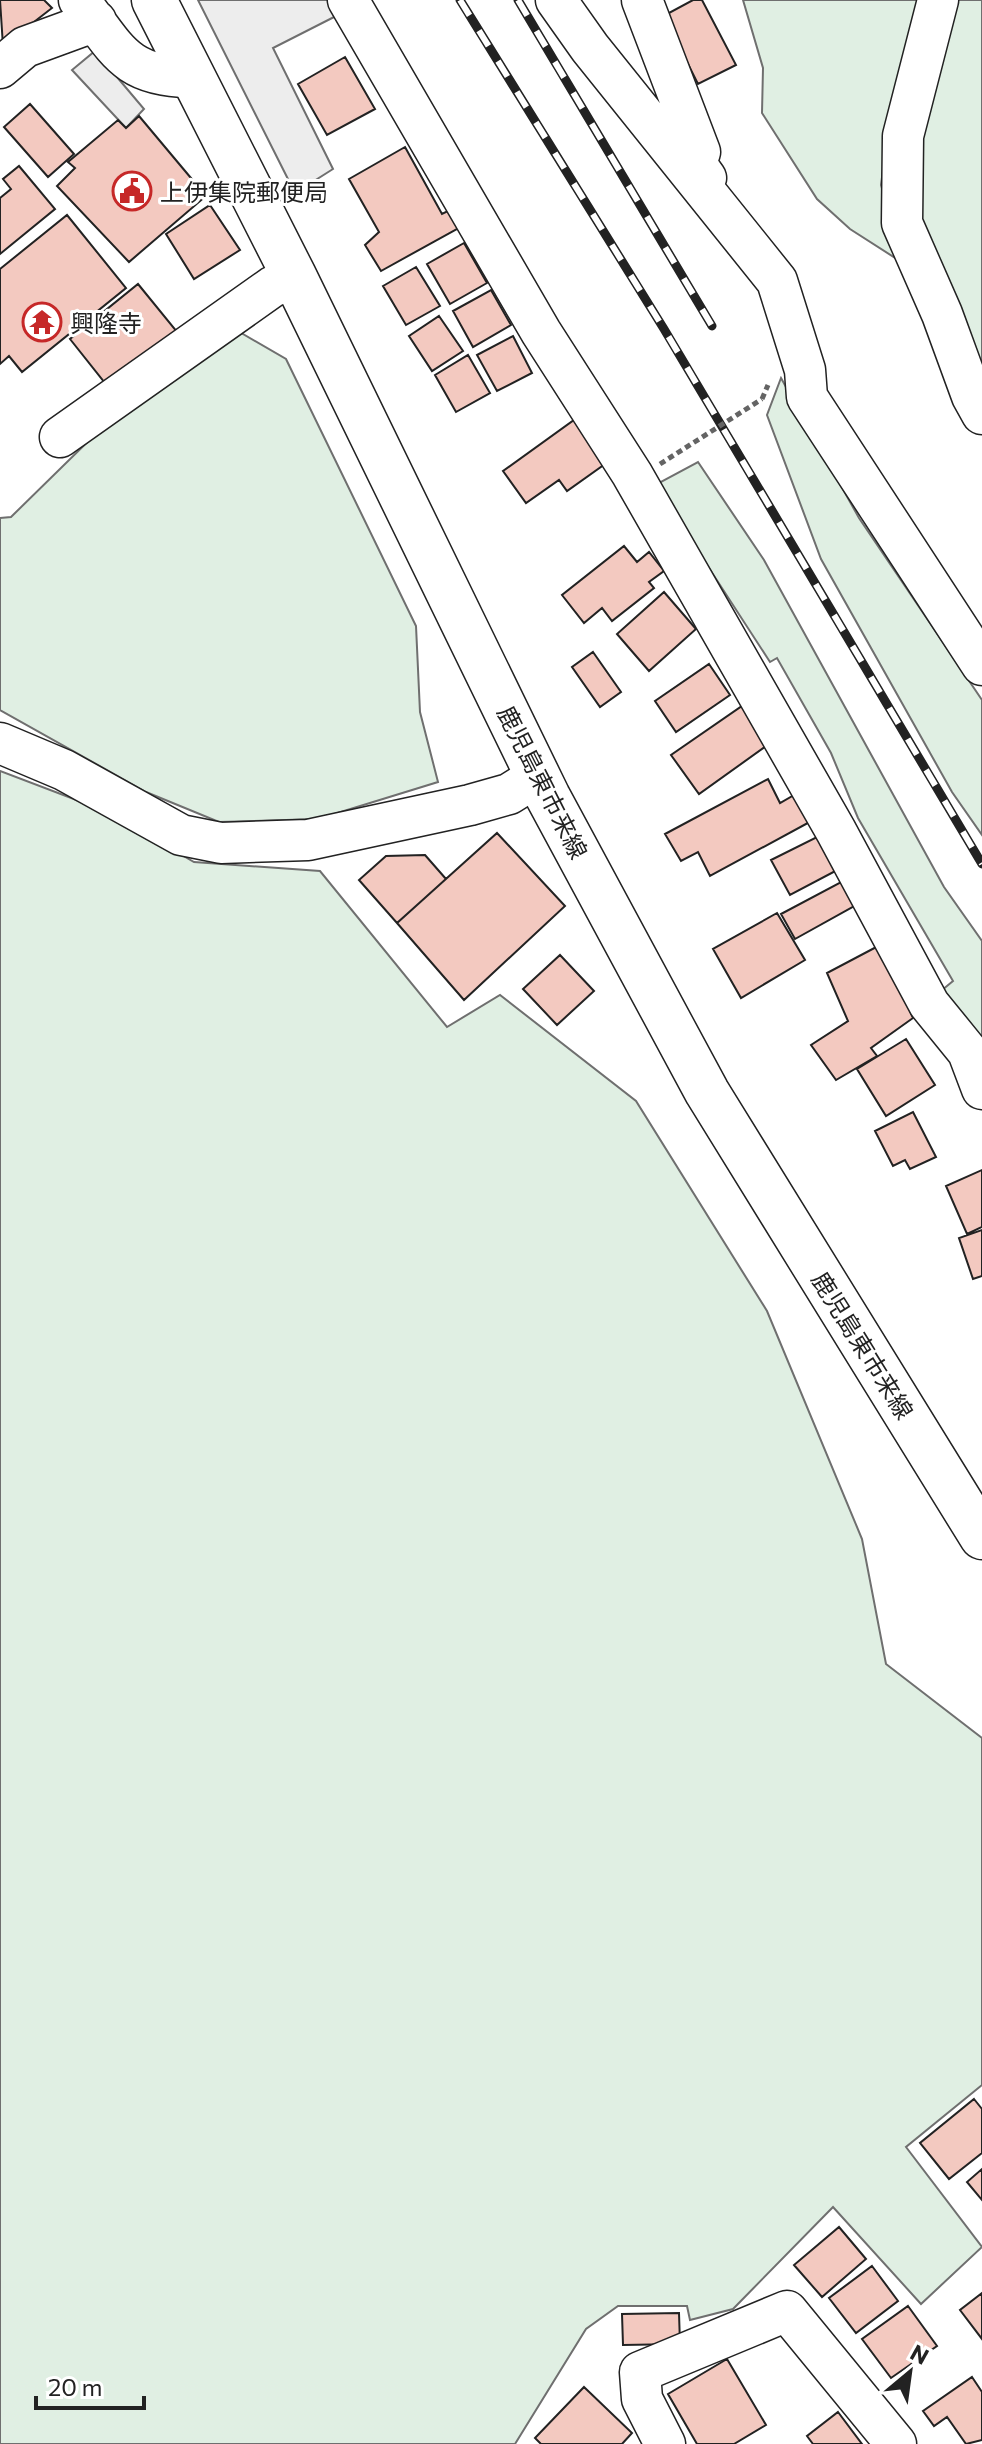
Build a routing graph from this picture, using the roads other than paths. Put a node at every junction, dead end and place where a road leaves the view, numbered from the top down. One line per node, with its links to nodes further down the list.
1 (154, 0): 8 (main road, 鹿児島東市来線)
2 (348, 0): 16 (street)
3 (642, 0): 10 (street)
4 (938, 0): 11 (street)
5 (561, 2): 10 (street)
6 (88, 11): 7 (street); 8 (street)
7 (0, 68)
8 (190, 77): 9 (main road, 鹿児島東市来線)
9 (294, 276): 12 (street); 15 (main road, 鹿児島東市来線)
10 (777, 281): 13 (street)
11 (982, 414)
12 (60, 437)
13 (982, 665)
14 (0, 743): 15 (street)
15 (538, 776): 17 (main road, 鹿児島東市来線)
16 (982, 1089)
17 (982, 1537)
18 (665, 2444): 19 (street)
19 (896, 2444)

